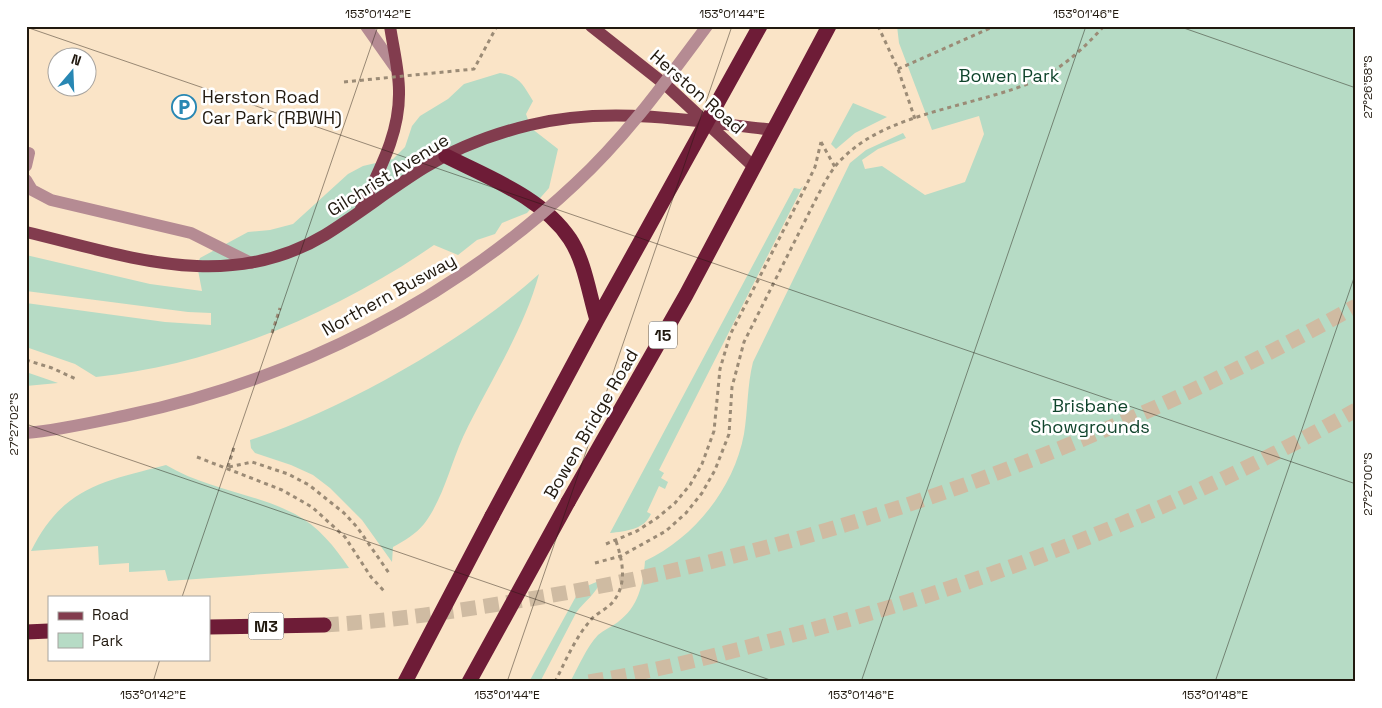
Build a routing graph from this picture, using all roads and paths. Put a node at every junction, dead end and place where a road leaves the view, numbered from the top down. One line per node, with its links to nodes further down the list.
1 (366, 26): 11 (lane)
2 (390, 26): 11 (main road)
3 (497, 26): 13 (path, bridge)
4 (592, 26): 15 (main road, Herston Road)
5 (707, 26): 31 (lane, Northern Busway, bridge)
6 (760, 26): 15 (highway)
7 (829, 26): 16 (highway, Bowen Bridge Road / 15)
8 (878, 26): 12 (path)
9 (995, 26): 12 (path)
10 (1104, 26): 14 (path)
11 (395, 67): 23 (main road)
12 (898, 69): 14 (path)
13 (344, 82)
14 (915, 119): 21 (path)
15 (708, 123): 16 (main road, Gilchrist Avenue); 18 (main road, Gilchrist Avenue); 20 (main road, Herston Road); 27 (highway)
16 (774, 130): 20 (highway, Bowen Bridge Road / 15)
17 (29, 153): 19 (lane)
18 (446, 156): 23 (main road, Gilchrist Avenue); 27 (highway)
19 (26, 166)
20 (754, 167): 46 (highway, Bowen Bridge Road / 15, bridge)
21 (835, 167): 35 (path); 37 (path)
22 (26, 180): 25 (lane)
23 (360, 211): 25 (main road, Gilchrist Avenue)
24 (26, 232): 25 (main road, Gilchrist Avenue)
25 (251, 263)
26 (280, 308): 28 (path)
27 (597, 320): 45 (highway, bridge)
28 (272, 333)
29 (26, 360): 30 (path)
30 (78, 380)
31 (26, 433)
32 (235, 444): 34 (path)
33 (197, 457): 34 (path)
34 (228, 468): 39 (path); 40 (path)
35 (616, 541): 36 (path); 37 (path)
36 (606, 544)
37 (621, 556): 38 (path); 47 (path)
38 (596, 563)
39 (389, 573)
40 (384, 591)
41 (324, 625): 42 (highway, M3)
42 (210, 627)
43 (48, 631): 44 (highway)
44 (26, 632)
45 (405, 682)
46 (469, 682)
47 (555, 682)

